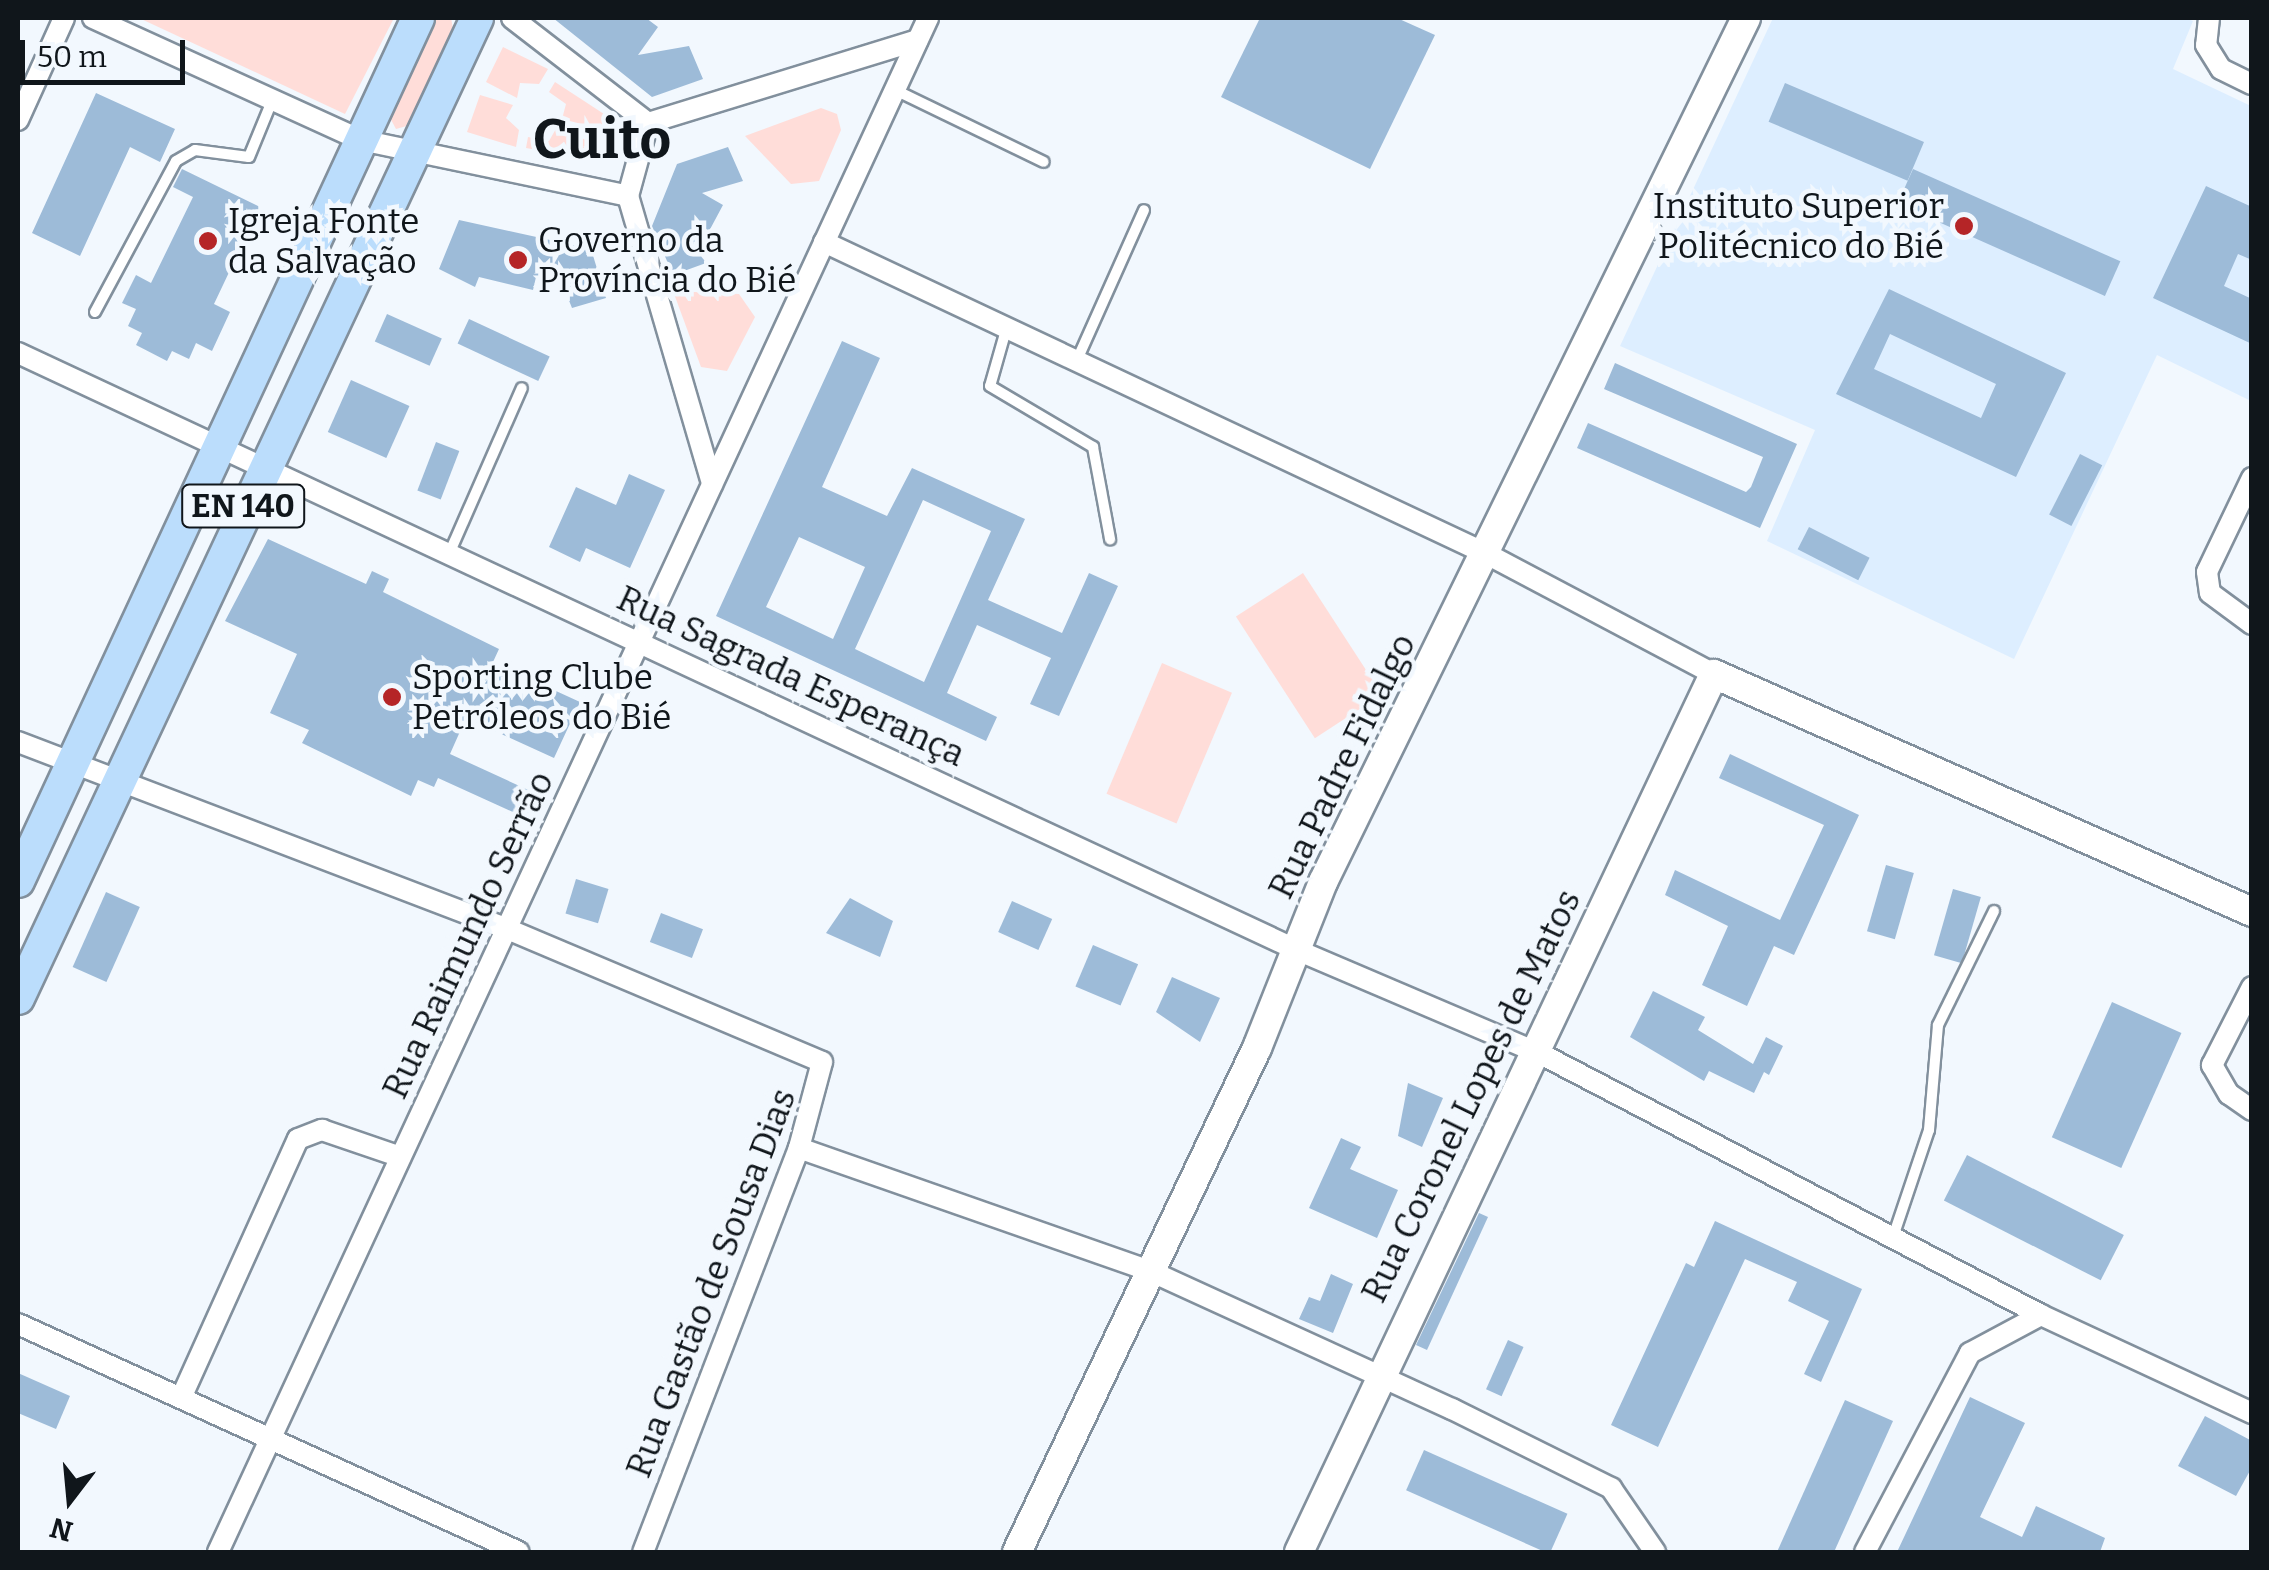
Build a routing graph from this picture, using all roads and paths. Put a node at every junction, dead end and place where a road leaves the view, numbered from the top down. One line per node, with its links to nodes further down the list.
1 (64, 18): 13 (street)
2 (93, 18): 12 (street)
3 (418, 18): 15 (main road, EN 140)
4 (476, 18): 16 (main road, EN 140)
5 (512, 18): 14 (street)
6 (928, 18): 9 (street, Rua Raimundo Serrão)
7 (1746, 18): 32 (street, Rua Padre Fidalgo)
8 (2209, 18): 10 (street)
9 (917, 40): 11 (street, Rua Raimundo Serrão); 14 (street)
10 (2252, 84)
11 (894, 90): 17 (lane); 20 (street, Rua Raimundo Serrão)
12 (272, 100): 15 (street); 21 (lane)
13 (18, 120)
14 (648, 123): 18 (street)
15 (361, 140): 16 (street); 26 (main road, EN 140)
16 (412, 156): 18 (street); 27 (main road, EN 140)
17 (1044, 162)
18 (628, 196): 29 (street)
19 (1144, 210): 24 (lane)
20 (824, 242): 22 (street); 29 (street, Rua Raimundo Serrão)
21 (95, 312)
22 (1006, 330): 24 (street); 30 (lane)
23 (18, 353): 26 (street, Rua Sagrada Esperança)
24 (1076, 361): 32 (street)
25 (522, 388): 31 (lane)
26 (217, 449): 27 (street, Rua Sagrada Esperança); 33 (main road, EN 140)
27 (260, 470): 31 (street, Rua Sagrada Esperança); 34 (main road, EN 140)
28 (2252, 478): 35 (street)
29 (712, 484): 37 (street, Rua Raimundo Serrão)
30 (1110, 539)
31 (449, 554): 37 (street, Rua Sagrada Esperança)
32 (1487, 554): 39 (street); 47 (street, Rua Padre Fidalgo)
33 (158, 579): 34 (main road); 36 (main road, EN 140)
34 (201, 601): 38 (main road, EN 140)
35 (2252, 624)
36 (131, 636): 38 (main road); 41 (main road, EN 140)
37 (642, 642): 46 (street, Rua Raimundo Serrão); 47 (street, Rua Sagrada Esperança)
38 (174, 659): 42 (main road, EN 140)
39 (1714, 674): 45 (street); 50 (street, Rua Coronel Lopes de Matos)
40 (18, 742): 41 (street, Rua Gastão de Sousa Dias)
41 (72, 762): 42 (street, Rua Gastão de Sousa Dias); 43 (main road, EN 140)
42 (120, 780): 46 (street, Rua Gastão de Sousa Dias); 49 (main road, EN 140)
43 (18, 881)
44 (1994, 911): 54 (lane)
45 (2252, 912)
46 (505, 928): 52 (street, Rua Gastão de Sousa Dias); 53 (street, Rua Raimundo Serrão)
47 (1297, 950): 50 (street, Rua Sagrada Esperança); 55 (street, Rua Padre Fidalgo)
48 (2252, 987): 51 (street)
49 (19, 989)
50 (1538, 1053): 54 (street, Rua Sagrada Esperança); 58 (street, Rua Coronel Lopes de Matos)
51 (2252, 1110)
52 (799, 1148): 55 (street); 64 (street, Rua Gastão de Sousa Dias)
53 (401, 1157): 59 (street); 61 (street, Rua Raimundo Serrão)
54 (1894, 1234): 56 (street, Rua Sagrada Esperança)
55 (1148, 1270): 58 (street); 65 (street, Rua Padre Fidalgo)
56 (2041, 1315): 60 (street, Rua Sagrada Esperança); 68 (street)
57 (18, 1324): 59 (street)
58 (1378, 1377): 66 (street, Rua Coronel Lopes de Matos); 67 (street)
59 (181, 1398): 61 (street)
60 (2252, 1413)
61 (272, 1440): 62 (street, Rua Raimundo Serrão); 63 (street)
62 (218, 1552)
63 (519, 1552)
64 (643, 1552)
65 (1016, 1552)
66 (1299, 1552)
67 (1655, 1552)
68 (1866, 1552)

